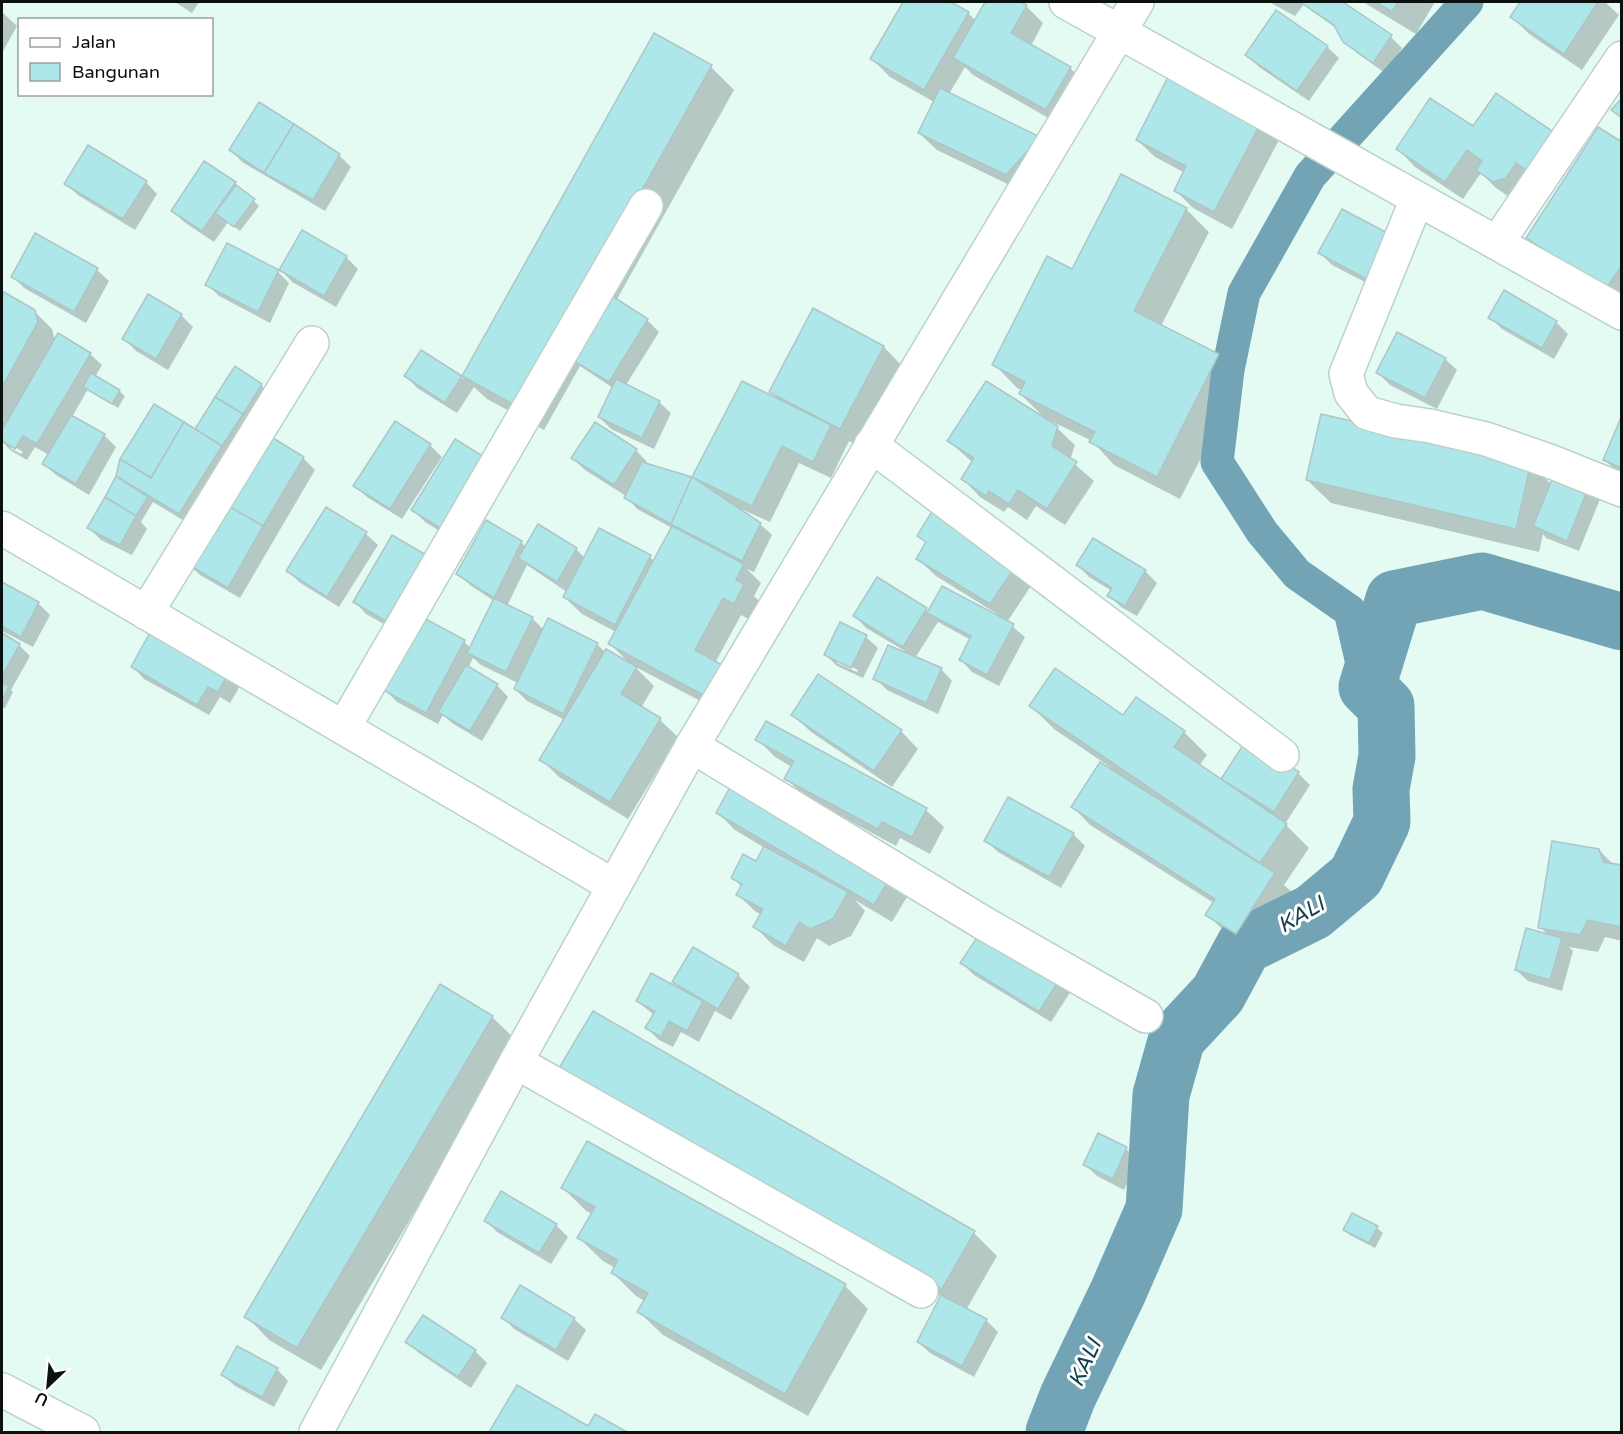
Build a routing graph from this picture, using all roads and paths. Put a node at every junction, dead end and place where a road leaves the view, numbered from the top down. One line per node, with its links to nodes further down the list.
1 (1066, 2): 3 (street)
2 (1137, 2): 3 (street)
3 (1119, 32): 5 (street); 10 (street)
4 (1622, 58): 7 (street)
5 (1405, 192): 7 (street); 11 (street)
6 (646, 206): 14 (street)
7 (1497, 243): 8 (street)
8 (1622, 313)
9 (312, 343): 13 (street)
10 (871, 445): 15 (street); 16 (street)
11 (1622, 490)
12 (2, 528): 13 (street)
13 (146, 613): 14 (street)
14 (344, 727): 17 (street)
15 (692, 746): 17 (street); 18 (street)
16 (1282, 755)
17 (614, 886): 19 (street)
18 (1146, 1016)
19 (516, 1062): 20 (street); 23 (street)
20 (921, 1291)
21 (2, 1390): 22 (street)
22 (83, 1432)
23 (316, 1432)

